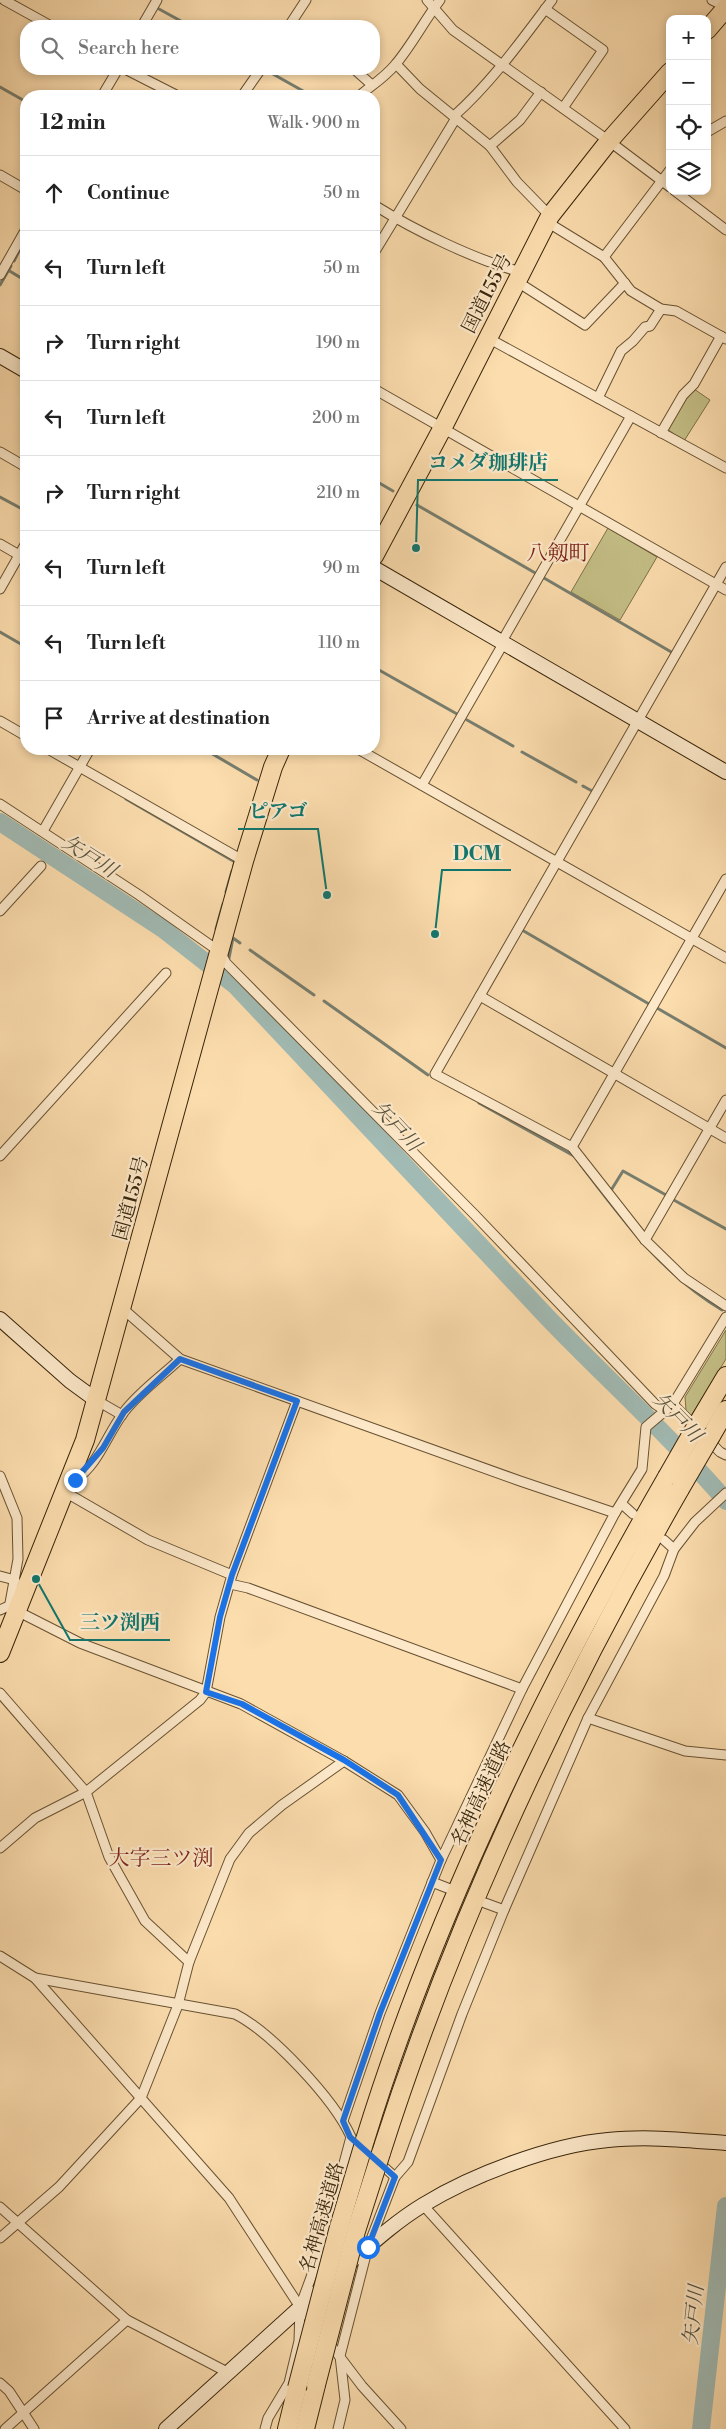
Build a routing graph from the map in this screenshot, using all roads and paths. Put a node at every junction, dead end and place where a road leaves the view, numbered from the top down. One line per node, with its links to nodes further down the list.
1 (4, 0): 11 (street)
2 (157, 0): 12 (street)
3 (306, 0): 13 (street)
4 (426, 0): 9 (street)
5 (440, 0): 9 (street)
6 (552, 0): 10 (street)
7 (712, 0): 8 (street)
8 (726, 8): 14 (highway)
9 (434, 9): 15 (street); 16 (street)
10 (546, 9): 16 (street); 28 (street)
11 (39, 20)
12 (145, 20)
13 (293, 20)
14 (711, 25)
15 (396, 64): 22 (street); 29 (street)
16 (502, 65): 27 (street); 29 (street)
17 (114, 75): 23 (street)
18 (137, 75): 24 (street)
19 (257, 75): 25 (street)
20 (361, 75): 22 (street)
21 (666, 77): 32 (highway, 国道155号)
22 (372, 85): 26 (street)
23 (106, 90)
24 (166, 90)
25 (246, 90)
26 (366, 90)
27 (541, 92): 28 (street); 33 (street)
28 (563, 108): 32 (street)
29 (455, 117): 33 (street); 41 (street)
30 (724, 126): 31 (street)
31 (711, 131)
32 (610, 141): 36 (street); 42 (highway, 国道155号)
33 (490, 146): 42 (street)
34 (0, 175): 38 (street)
35 (666, 175): 36 (street)
36 (661, 181): 37 (street); 46 (street)
37 (666, 185)
38 (20, 187)
39 (680, 195): 43 (street)
40 (380, 209): 41 (street)
41 (394, 218): 45 (street); 48 (street)
42 (548, 219): 46 (street); 48 (highway, 国道155号)
43 (726, 230)
44 (20, 240): 47 (street)
45 (380, 242)
46 (604, 257): 49 (street)
47 (0, 275)
48 (519, 276): 49 (street); 51 (highway, 国道155号)
49 (625, 283): 50 (street)
50 (660, 309): 52 (street); 56 (street)
51 (488, 338): 56 (street); 58 (highway, 国道155号)
52 (724, 338): 59 (street)
53 (0, 356): 54 (street)
54 (20, 368)
55 (380, 393): 58 (street)
56 (598, 398): 57 (street)
57 (631, 416): 59 (street); 63 (street)
58 (442, 429): 63 (street); 65 (highway, 国道155号)
59 (661, 433): 62 (street)
60 (0, 452): 61 (street)
61 (20, 464)
62 (726, 468)
63 (579, 507): 70 (street); 73 (street)
64 (0, 544): 66 (street)
65 (380, 545)
66 (20, 555)
67 (20, 561): 71 (street)
68 (726, 568): 70 (street)
69 (380, 572): 73 (street)
70 (716, 585): 72 (street); 75 (street)
71 (0, 589)
72 (726, 590)
73 (502, 644): 75 (street); 83 (street)
74 (0, 721): 76 (street)
75 (638, 722): 82 (street); 87 (street)
76 (20, 733)
77 (59, 755): 81 (street)
78 (87, 755): 81 (street)
79 (278, 755): 86 (highway, 国道155号)
80 (369, 755): 83 (street)
81 (80, 767): 85 (street); 86 (street)
82 (726, 772)
83 (422, 785): 87 (street)
84 (0, 804): 85 (street)
85 (43, 831): 92 (street)
86 (244, 861): 92 (highway, 国道155号)
87 (558, 861): 91 (street); 95 (street)
88 (40, 866): 90 (street)
89 (726, 879): 91 (street)
90 (0, 911)
91 (692, 938): 93 (street); 96 (street)
92 (220, 954): 104 (highway, 国道155号); 112 (street)
93 (726, 958)
94 (166, 972): 101 (street)
95 (480, 996): 96 (street); 100 (street)
96 (615, 1074): 98 (street); 100 (street)
97 (726, 1100): 98 (street)
98 (710, 1129): 99 (street); 102 (street)
99 (726, 1138)
100 (572, 1147): 102 (street)
101 (0, 1156)
102 (645, 1240): 103 (street)
103 (726, 1306)
104 (122, 1308): 107 (street); 109 (highway, 国道155号)
105 (726, 1317): 111 (street)
106 (0, 1319): 109 (street)
107 (180, 1359): 110 (street); 114 (street)
108 (726, 1376): 148 (highway, 名神高速道路, bridge)
109 (96, 1400): 114 (street); 117 (highway, 国道155号)
110 (297, 1401): 120 (street); 126 (street)
111 (673, 1404): 112 (street); 115 (street)
112 (663, 1410): 119 (street)
113 (726, 1410): 167 (highway, 名神高速道路, bridge)
114 (122, 1415): 117 (street)
115 (726, 1455)
116 (0, 1476): 125 (street)
117 (68, 1485): 126 (street); 127 (highway, 国道155号)
118 (726, 1493): 123 (street)
119 (622, 1504): 120 (street); 121 (street)
120 (615, 1513): 129 (street)
121 (633, 1514)
122 (664, 1540): 123 (street)
123 (674, 1549): 132 (street)
124 (0, 1576): 125 (street)
125 (15, 1580): 127 (street)
126 (231, 1580): 129 (street); 130 (street)
127 (10, 1608): 128 (highway, 国道155号); 130 (street)
128 (0, 1653)
129 (522, 1690): 137 (street)
130 (206, 1692): 134 (street); 135 (street)
131 (0, 1693): 135 (street)
132 (588, 1718): 133 (street); 141 (street)
133 (726, 1755)
134 (344, 1760): 137 (street); 143 (street)
135 (86, 1792): 136 (street); 143 (street)
136 (0, 1848)
137 (441, 1860): 138 (street)
138 (432, 1882): 139 (street); 147 (street)
139 (450, 1889)
140 (485, 1903): 141 (street)
141 (504, 1910): 150 (street)
142 (0, 1956): 144 (street)
143 (189, 1962): 145 (street)
144 (35, 1978): 145 (street); 146 (street)
145 (178, 2005): 146 (street); 147 (street)
146 (140, 2098): 153 (street); 156 (street)
147 (343, 2121): 148 (street)
148 (358, 2138): 150 (street); 156 (street); 166 (highway, 名神高速道路, bridge)
149 (726, 2143): 151 (street)
150 (395, 2177): 155 (street)
151 (423, 2205): 155 (street); 170 (street)
152 (0, 2207): 153 (street)
153 (18, 2223): 154 (street); 157 (street)
154 (0, 2238)
155 (368, 2247): 156 (street); 158 (street)
156 (300, 2307): 158 (street); 159 (street); 165 (street)
157 (127, 2320): 159 (street); 161 (street)
158 (340, 2356): 168 (street); 169 (street)
159 (228, 2373): 164 (street)
160 (0, 2383): 161 (street)
161 (23, 2411): 162 (street); 163 (street)
162 (6, 2429)
163 (34, 2429)
164 (166, 2429)
165 (265, 2429)
166 (287, 2429)
167 (305, 2429)
168 (338, 2429)
169 (400, 2429)
170 (625, 2429)

